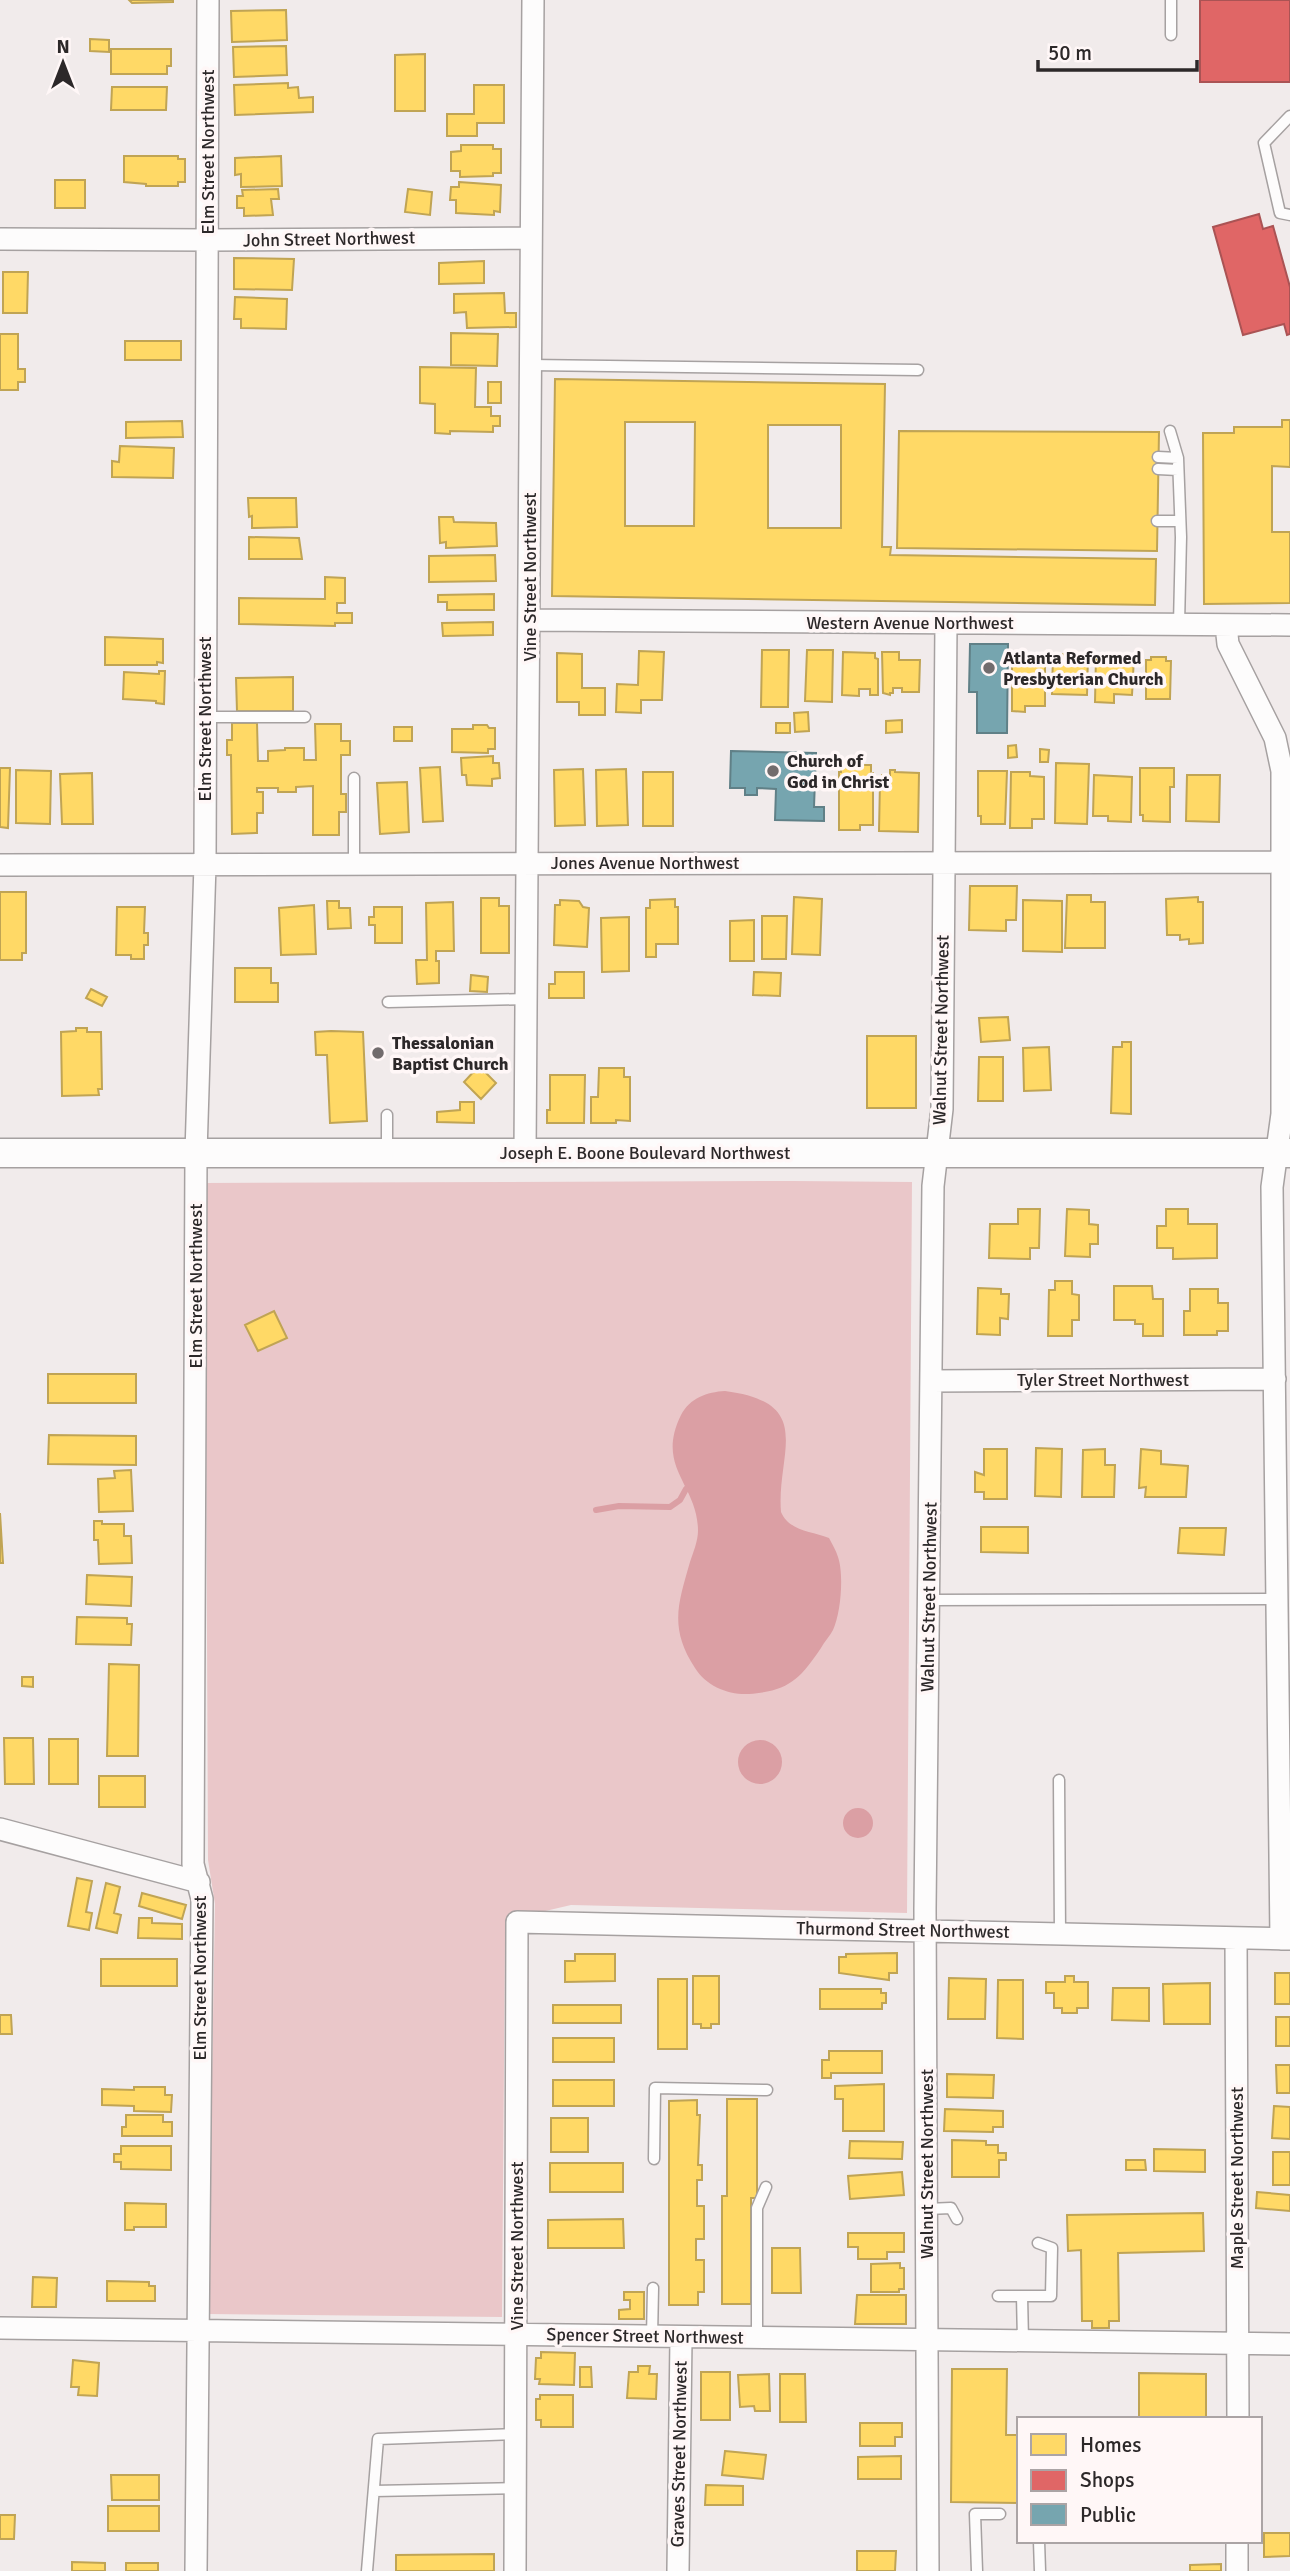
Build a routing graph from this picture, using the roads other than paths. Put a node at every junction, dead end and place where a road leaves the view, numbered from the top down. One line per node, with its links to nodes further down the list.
1 (208, 0): 9 (street, Elm Street Northwest)
2 (533, 0): 7 (street, Vine Street Northwest)
3 (1171, 0): 4 (lane)
4 (1171, 35)
5 (1290, 116): 6 (lane)
6 (1290, 215)
7 (531, 238): 9 (street, John Street Northwest); 10 (street, Vine Street Northwest)
8 (0, 239): 9 (street, John Street Northwest)
9 (208, 240): 22 (street, Elm Street Northwest)
10 (530, 365): 11 (lane); 17 (street, Vine Street Northwest)
11 (918, 370)
12 (1170, 431): 14 (lane)
13 (1158, 463): 14 (lane)
14 (1178, 464): 16 (lane)
15 (1157, 521): 16 (lane)
16 (1179, 521): 19 (lane)
17 (530, 620): 18 (street, Western Avenue Northwest); 27 (street, Vine Street Northwest)
18 (946, 624): 19 (street, Western Avenue Northwest); 25 (street, Walnut Street Northwest)
19 (1179, 624): 20 (street, Western Avenue Northwest)
20 (1226, 625): 21 (street, Western Avenue Northwest); 26 (street)
21 (1290, 625)
22 (205, 717): 23 (lane); 28 (street, Elm Street Northwest)
23 (305, 718)
24 (354, 778): 30 (lane)
25 (944, 861): 26 (street, Jones Avenue Northwest); 27 (street, Jones Avenue Northwest); 39 (street, Walnut Street Northwest)
26 (1286, 862): 31 (street)
27 (528, 863): 30 (street, Jones Avenue Northwest); 32 (street, Vine Street Northwest)
28 (205, 864): 29 (street, Jones Avenue Northwest); 30 (street, Jones Avenue Northwest); 36 (street, Elm Street Northwest)
29 (0, 865)
30 (354, 865)
31 (1286, 997): 40 (street)
32 (527, 999): 33 (lane); 38 (street, Vine Street Northwest)
33 (388, 1002)
34 (387, 1115): 37 (lane)
35 (0, 1153): 36 (main road, Joseph E. Boone Boulevard Northwest)
36 (196, 1153): 37 (main road, Joseph E. Boone Boulevard Northwest); 47 (street, Elm Street Northwest)
37 (387, 1153): 38 (main road, Joseph E. Boone Boulevard Northwest)
38 (525, 1153): 39 (main road, Joseph E. Boone Boulevard Northwest)
39 (937, 1153): 40 (main road, Joseph E. Boone Boulevard Northwest); 42 (street, Walnut Street Northwest)
40 (1283, 1153): 41 (street)
41 (1275, 1379): 42 (street, Tyler Street Northwest); 43 (street)
42 (931, 1381): 44 (street, Walnut Street Northwest)
43 (1277, 1599): 44 (lane); 52 (street)
44 (929, 1600): 49 (street, Walnut Street Northwest)
45 (1059, 1780): 50 (lane)
46 (0, 1829): 47 (street)
47 (199, 1882): 63 (street, Elm Street Northwest)
48 (517, 1922): 49 (street, Thurmond Street Northwest); 64 (street, Vine Street Northwest)
49 (926, 1931): 50 (street, Thurmond Street Northwest); 56 (street, Walnut Street Northwest)
50 (1059, 1934): 51 (street, Thurmond Street Northwest)
51 (1236, 1938): 52 (street, Thurmond Street Northwest); 70 (street, Maple Street Northwest)
52 (1285, 1939)
53 (766, 2090): 54 (lane)
54 (654, 2159)
55 (766, 2187): 67 (lane)
56 (927, 2209): 57 (lane); 68 (street, Walnut Street Northwest)
57 (957, 2219)
58 (1038, 2243): 61 (lane)
59 (653, 2288): 65 (lane)
60 (998, 2296): 61 (lane)
61 (1022, 2297): 69 (lane)
62 (0, 2328): 63 (street, Spencer Street Northwest)
63 (198, 2330): 64 (street, Spencer Street Northwest); 79 (street, Elm Street Northwest)
64 (517, 2334): 65 (street, Spencer Street Northwest); 73 (street, Vine Street Northwest)
65 (652, 2337): 66 (street, Spencer Street Northwest)
66 (681, 2338): 67 (street, Spencer Street Northwest); 82 (street, Graves Street Northwest)
67 (757, 2338): 68 (street, Spencer Street Northwest)
68 (928, 2340): 69 (street, Spencer Street Northwest); 83 (street, Walnut Street Northwest)
69 (1023, 2341): 70 (street, Spencer Street Northwest)
70 (1238, 2344): 71 (street, Spencer Street Northwest); 72 (street, Maple Street Northwest)
71 (1290, 2344)
72 (1238, 2417)
73 (516, 2434): 74 (street, Vine Street Northwest); 75 (lane)
74 (516, 2488): 75 (lane); 81 (street, Vine Street Northwest)
75 (374, 2491): 80 (lane)
76 (1000, 2514): 84 (lane)
77 (1039, 2543): 85 (lane)
78 (1237, 2543): 86 (street)
79 (196, 2571)
80 (367, 2571)
81 (515, 2571)
82 (678, 2571)
83 (928, 2571)
84 (977, 2571)
85 (1040, 2571)
86 (1237, 2571)

